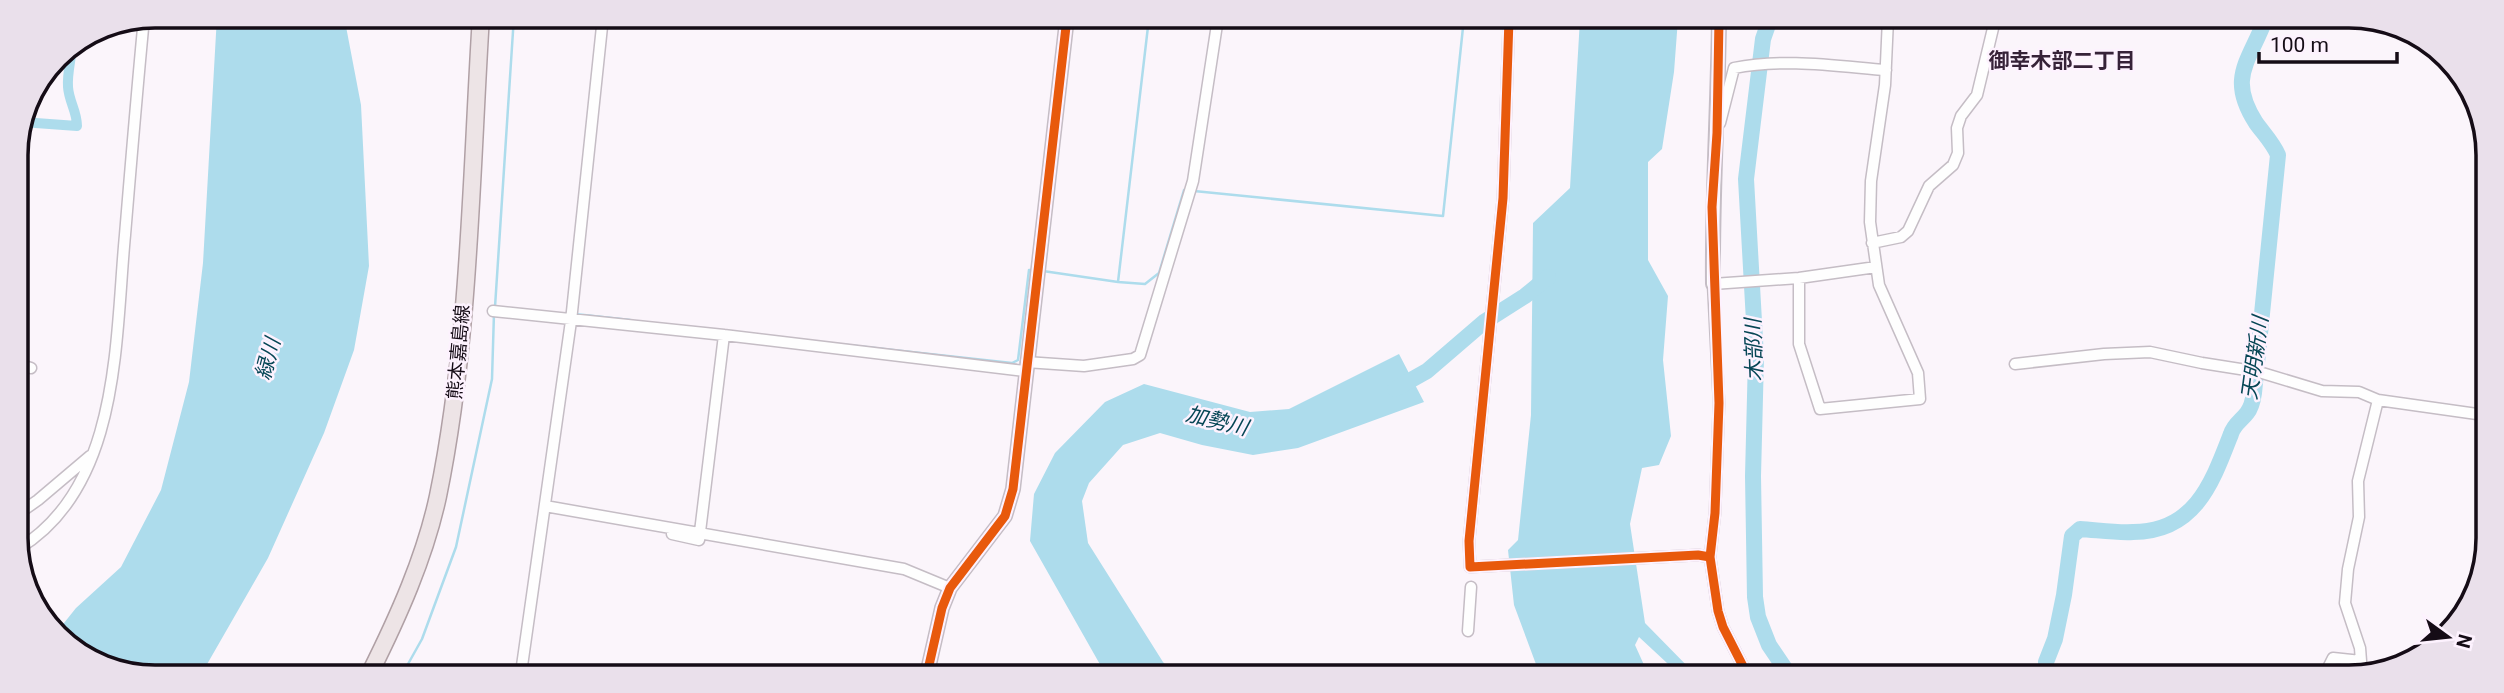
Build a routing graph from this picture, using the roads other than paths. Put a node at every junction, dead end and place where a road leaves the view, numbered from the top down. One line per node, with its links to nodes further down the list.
1 (480, 28): 34 (main road, 熊本嘉島線)
2 (602, 28): 17 (street)
3 (1066, 28): 20 (street)
4 (1217, 28): 20 (street)
5 (1509, 28): 30 (street)
6 (1719, 28): 11 (street)
7 (1888, 28): 10 (street)
8 (1993, 28): 12 (street)
9 (143, 29): 25 (street)
10 (1886, 70): 11 (street); 12 (street)
11 (1717, 133): 15 (street)
12 (1872, 243): 13 (street)
13 (1876, 267): 14 (street); 14 (street)
14 (1799, 278): 15 (street)
15 (1713, 284): 30 (street)
16 (493, 311): 17 (street)
17 (571, 321): 18 (street); 26 (street)
18 (724, 335): 20 (street); 28 (street)
19 (2015, 364): 23 (street)
20 (1026, 366): 32 (street)
21 (28, 367): 22 (street)
22 (31, 368)
23 (2378, 400): 24 (street); 38 (street)
24 (2476, 414)
25 (93, 453): 27 (street); 29 (street)
26 (545, 506): 28 (street); 35 (street)
27 (28, 507)
28 (700, 533): 32 (street)
29 (28, 543)
30 (1710, 557): 37 (street)
31 (1471, 587): 33 (street)
32 (950, 588): 36 (street)
33 (1468, 631)
34 (374, 665)
35 (522, 665)
36 (929, 665)
37 (1741, 665)
38 (2330, 665)

